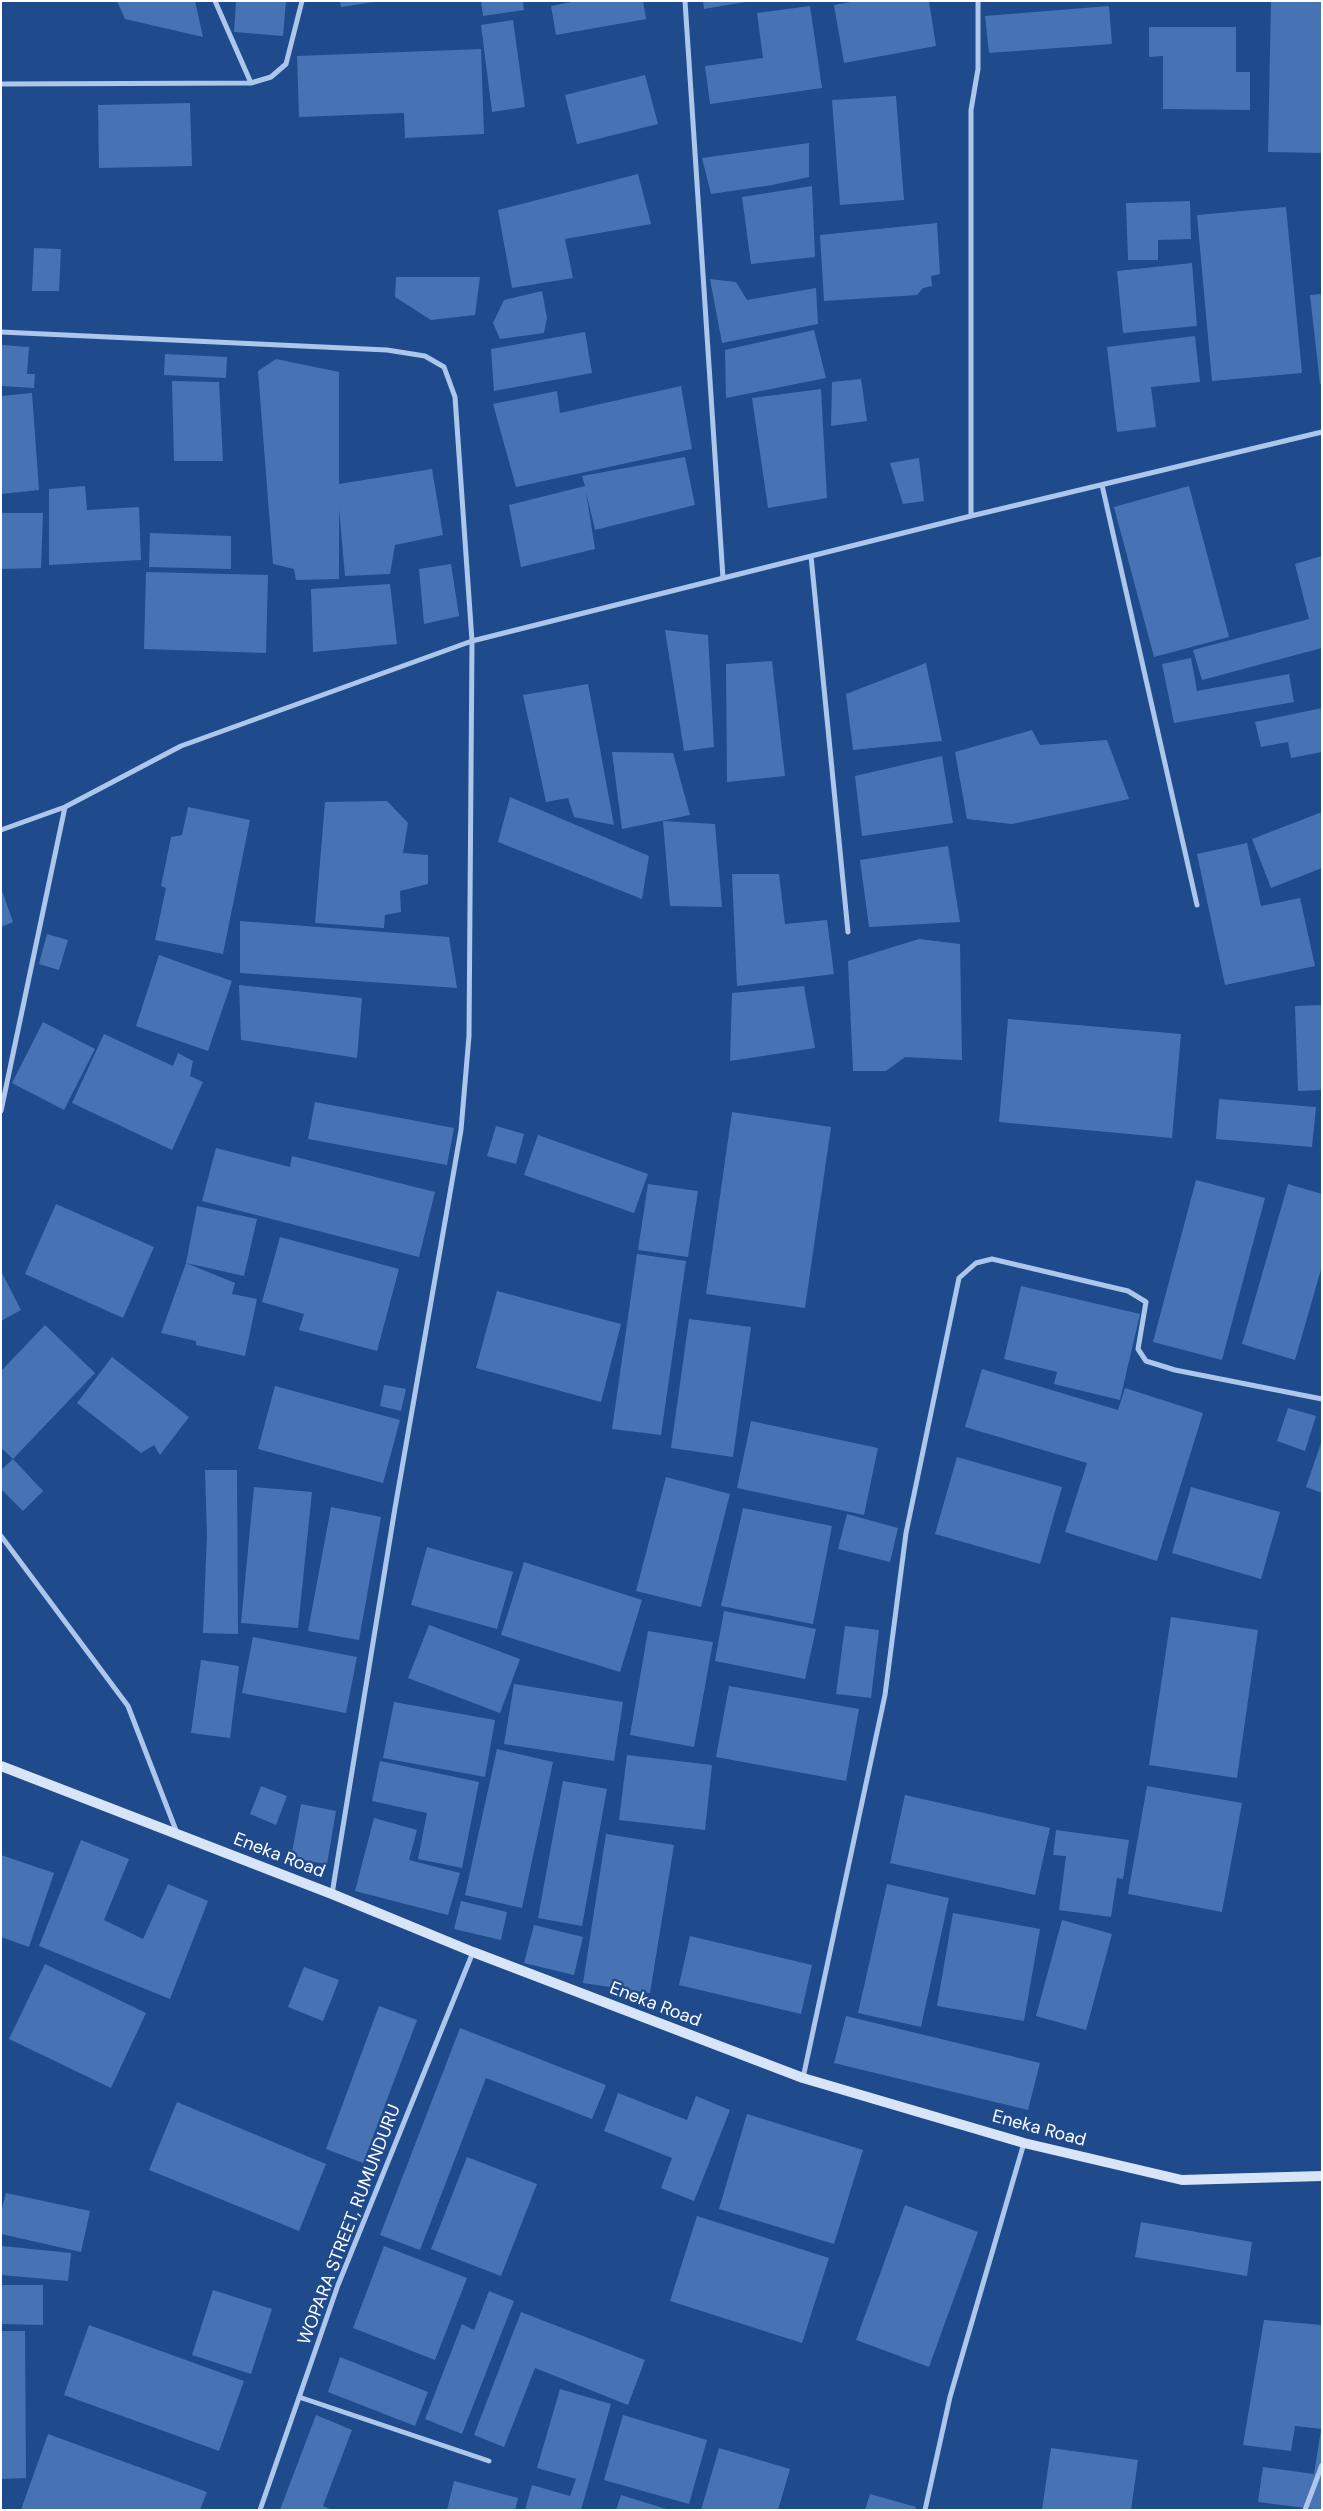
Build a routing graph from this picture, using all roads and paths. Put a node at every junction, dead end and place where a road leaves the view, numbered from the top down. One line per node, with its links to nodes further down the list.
1 (215, 1): 5 (street)
2 (302, 1): 5 (street)
3 (685, 1): 12 (street)
4 (978, 1): 10 (street)
5 (251, 83): 6 (street)
6 (1, 84)
7 (1, 332): 13 (street)
8 (1322, 432): 9 (street)
9 (1102, 485): 10 (street); 16 (street)
10 (971, 516): 11 (street)
11 (811, 556): 12 (street); 17 (street)
12 (723, 578): 13 (street)
13 (472, 641): 14 (street); 23 (street)
14 (65, 807): 15 (street); 18 (street)
15 (1, 830)
16 (1197, 905)
17 (848, 932)
18 (1, 1111)
19 (1322, 1399): 25 (street)
20 (1, 1536): 22 (street)
21 (1, 1766): 22 (main road, Eneka Road)
22 (178, 1836): 23 (main road, Eneka Road)
23 (332, 1894): 24 (main road, Eneka Road)
24 (473, 1952): 25 (main road, Eneka Road); 28 (street, WOPARA STREET, RUMUNDURU)
25 (803, 2078): 26 (main road, Eneka Road)
26 (1024, 2143): 27 (main road, Eneka Road); 32 (street)
27 (1322, 2176)
28 (299, 2397): 29 (street); 31 (street, WOPARA STREET, RUMUNDURU)
29 (489, 2461)
30 (1322, 2465): 33 (street)
31 (260, 2510)
32 (925, 2510)
33 (1305, 2510)

